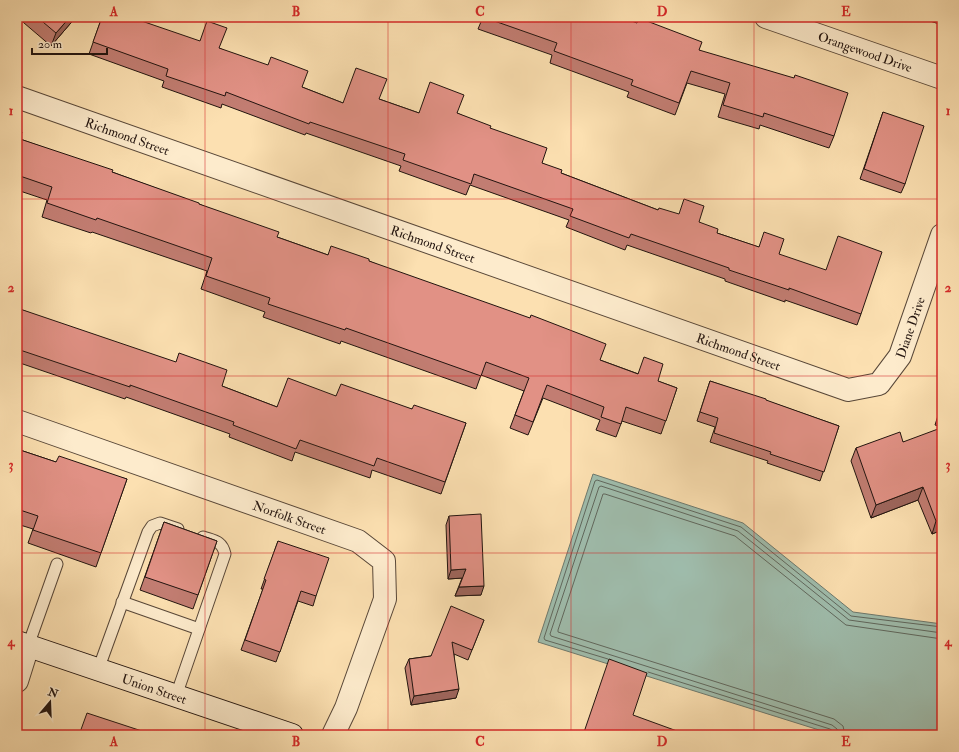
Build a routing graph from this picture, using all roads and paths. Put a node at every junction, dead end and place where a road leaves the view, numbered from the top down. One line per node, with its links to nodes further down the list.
1 (766, 17): 2 (street, Orangewood Drive)
2 (942, 78)
3 (17, 97): 5 (street, Richmond Street)
4 (942, 235): 5 (street, Diane Drive)
5 (848, 390)
6 (17, 421): 15 (street, Norfolk Street)
7 (56, 564): 10 (lane)
8 (122, 602): 9 (lane); 9 (lane); 11 (lane)
9 (199, 629): 13 (lane)
10 (23, 644): 11 (street, Union Street); 12 (street)
11 (98, 670): 13 (street, Union Street)
12 (17, 681)
13 (176, 696): 14 (street, Union Street)
14 (292, 735)
15 (332, 735)

